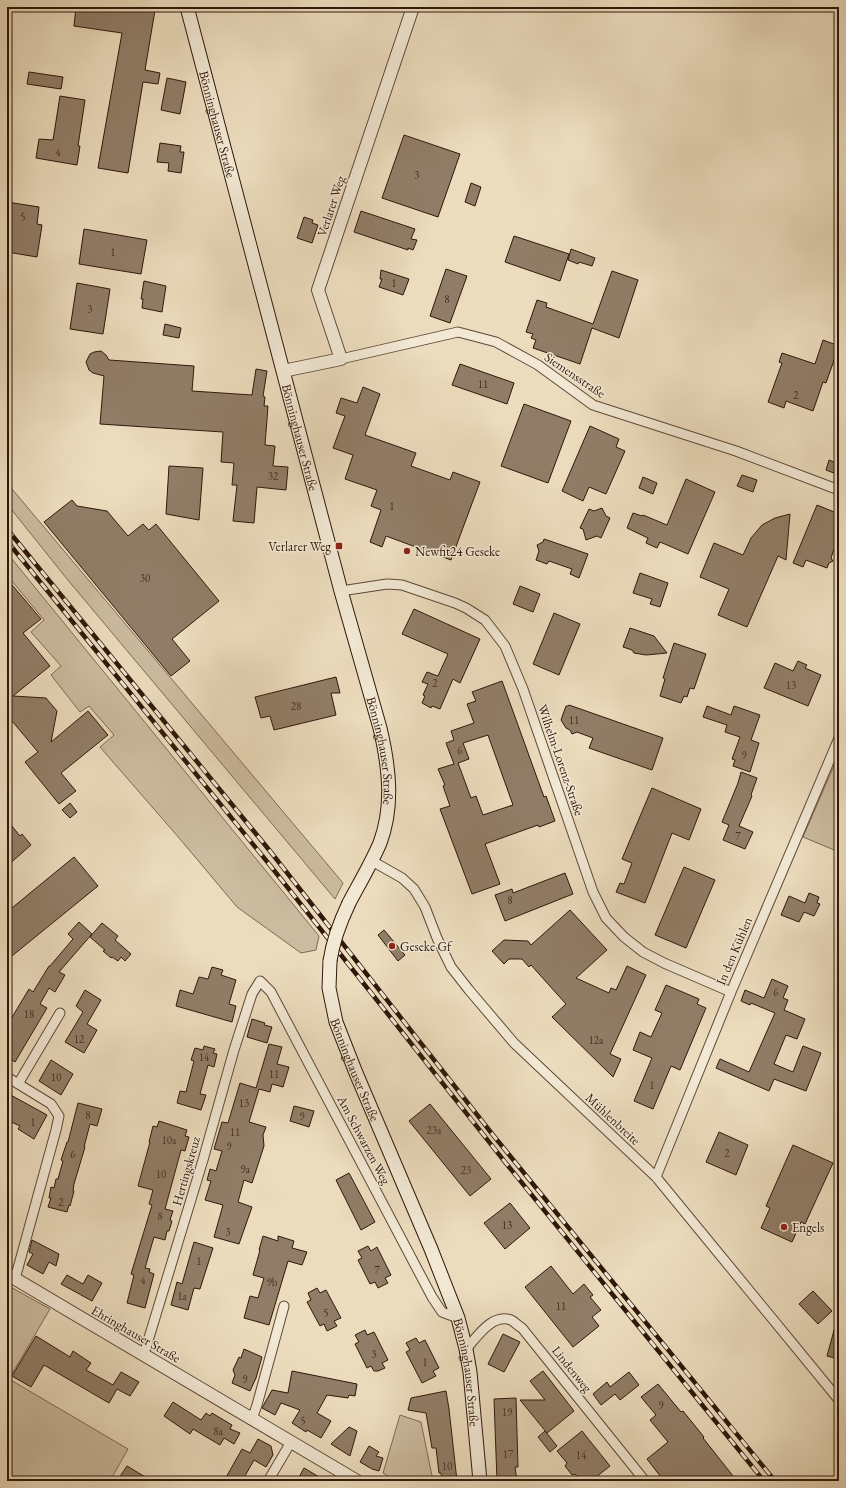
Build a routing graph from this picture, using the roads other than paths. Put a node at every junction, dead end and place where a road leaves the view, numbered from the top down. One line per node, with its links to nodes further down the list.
1 (187, 7): 4 (main road, Bönninghauser Straße)
2 (413, 7): 3 (street, Verlarer Weg)
3 (340, 359): 4 (street); 5 (street, Siemensstraße)
4 (283, 371): 6 (main road, Bönninghauser Straße)
5 (839, 490)
6 (341, 591): 8 (main road, Bönninghauser Straße); 9 (street, Wilhelm-Lorenz-Straße)
7 (839, 738): 9 (street, In den Kühlen)
8 (372, 861): 14 (street, Mühlenbreite); 17 (main road, Bönninghauser Straße, bridge)
9 (731, 992): 14 (street, In den Kühlen)
10 (252, 994): 17 (street, Am Schwarzen Weg); 19 (street, Hertingskreuz)
11 (60, 1012): 13 (street)
12 (7, 1077): 13 (street)
13 (18, 1084): 15 (street)
14 (656, 1176): 20 (street, Mühlenbreite)
15 (11, 1276): 19 (street, Ehringhauser Straße)
16 (284, 1306): 21 (street)
17 (458, 1318): 18 (main road, Bönninghauser Straße)
18 (466, 1349): 25 (main road, Bönninghauser Straße); 26 (street, Lindenweg)
19 (144, 1354): 21 (street, Ehringhauser Straße)
20 (839, 1400)
21 (252, 1419): 22 (street, Ehringhauser Straße)
22 (291, 1442): 23 (street); 24 (street, Ehringhauser Straße)
23 (268, 1481)
24 (357, 1481)
25 (480, 1481)
26 (645, 1481)

